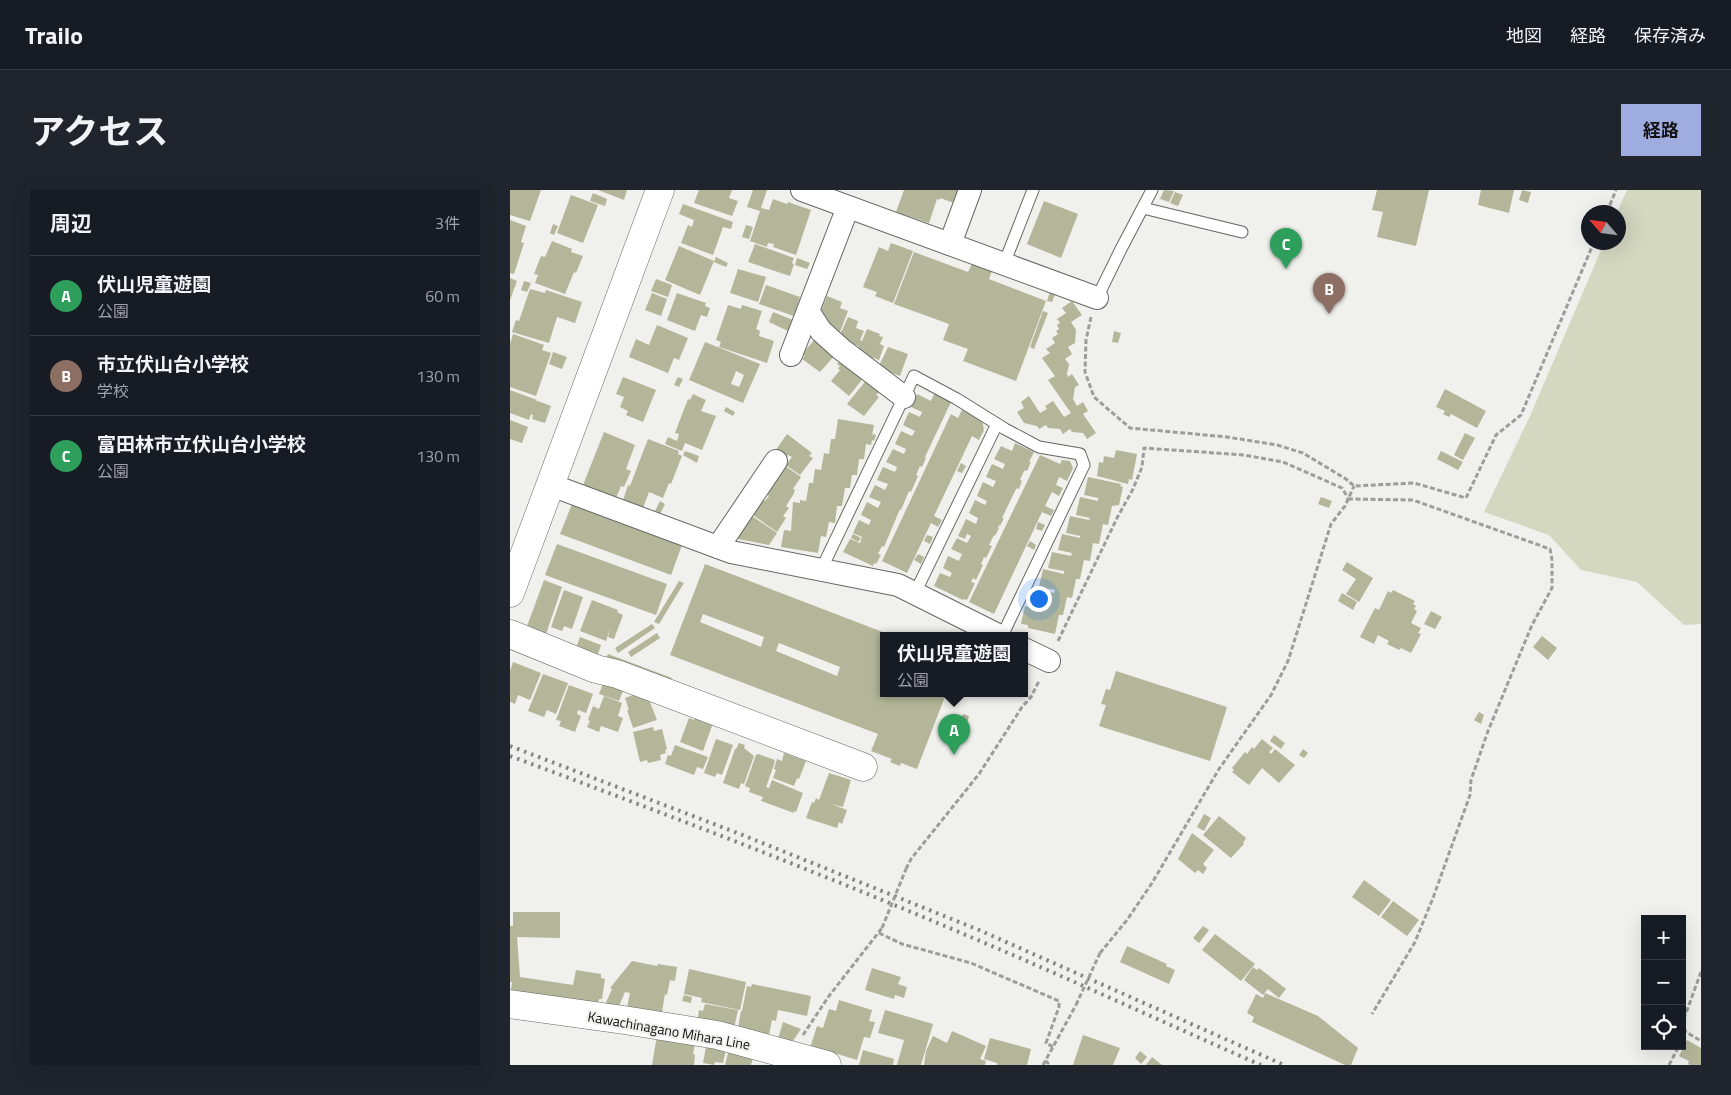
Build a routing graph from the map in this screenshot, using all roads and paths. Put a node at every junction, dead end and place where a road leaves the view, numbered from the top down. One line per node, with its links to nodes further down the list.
1 (660, 190): 20 (street)
2 (970, 190): 11 (street)
3 (1033, 190): 13 (lane)
4 (1152, 190): 9 (lane)
5 (1616, 190): 7 (path)
6 (814, 192): 8 (street)
7 (1610, 205)
8 (848, 207): 11 (street); 15 (street)
9 (1143, 208): 10 (lane); 14 (lane)
10 (1242, 232)
11 (950, 244): 13 (street)
12 (1591, 250): 21 (path)
13 (1004, 264): 14 (street)
14 (1097, 298): 21 (path)
15 (808, 311): 16 (street); 17 (street)
16 (791, 355)
17 (904, 397): 18 (lane); 24 (lane)
18 (997, 424): 26 (lane); 28 (lane)
19 (776, 461): 23 (street)
20 (551, 486): 23 (street); 25 (street)
21 (1354, 486): 22 (path)
22 (1348, 499): 31 (path); 37 (path); 40 (path, bridge)
23 (718, 547): 24 (street)
24 (821, 570): 26 (street)
25 (510, 593)
26 (915, 593): 27 (street)
27 (993, 632)
28 (1003, 632)
29 (510, 634): 32 (street)
30 (1028, 651): 31 (street)
31 (1049, 661): 33 (path, bridge)
32 (863, 767)
33 (879, 933): 40 (path); 42 (path)
34 (1701, 972): 36 (path)
35 (510, 1004): 42 (street, Kawachinagano Mihara Line)
36 (1686, 1013)
37 (1372, 1014)
38 (1686, 1032): 39 (path)
39 (1701, 1041)
40 (1053, 1048): 43 (path)
41 (1677, 1050): 46 (path)
42 (792, 1055): 44 (street, Kawachinagano Mihara Line)
43 (1044, 1063): 45 (path)
44 (827, 1065)
45 (1051, 1065)
46 (1669, 1065)

